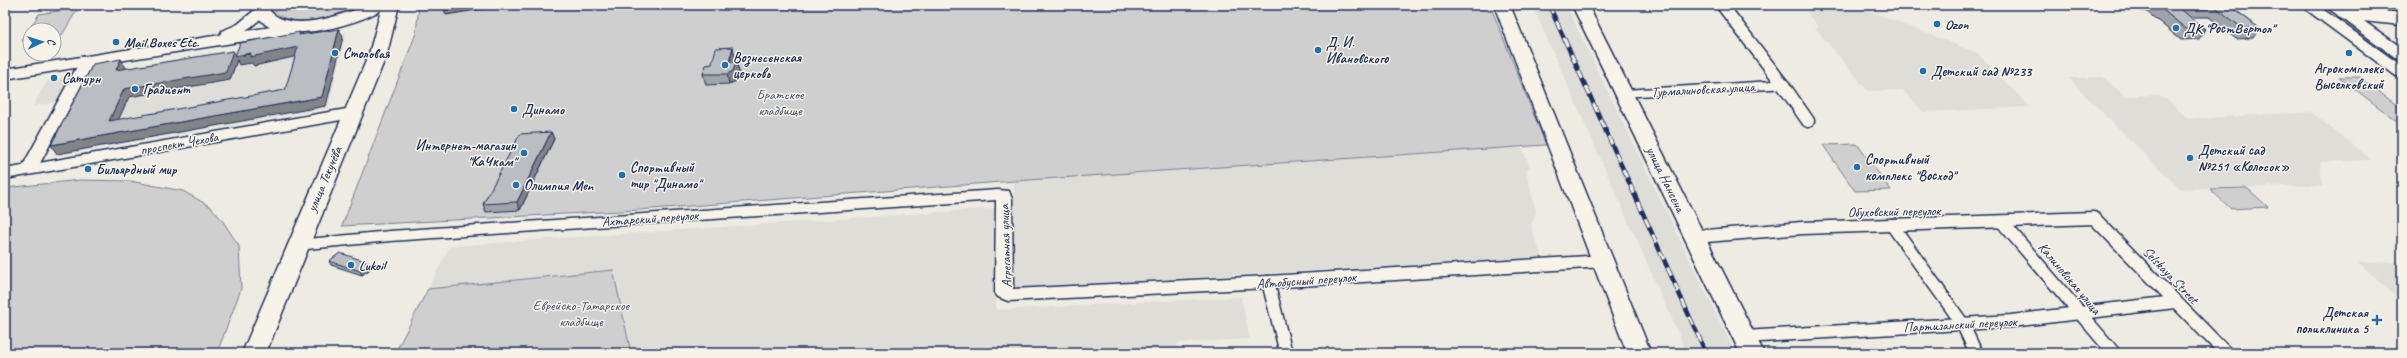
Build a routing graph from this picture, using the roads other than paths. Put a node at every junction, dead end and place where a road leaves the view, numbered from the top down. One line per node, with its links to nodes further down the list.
1 (378, 5): 10 (main road)
2 (391, 5): 18 (main road, улица Текучёва)
3 (1502, 5): 28 (main road)
4 (1580, 5): 17 (main road, улица Нансена)
5 (1722, 5): 16 (street, Турмалиновская улица)
6 (263, 8): 10 (main road); 11 (main road)
7 (2312, 8): 8 (main road); 15 (main road)
8 (2337, 9): 9 (street); 12 (main road)
9 (2402, 19)
10 (302, 26): 11 (main road)
11 (198, 44): 13 (main road)
12 (2402, 55)
13 (87, 61): 14 (main road); 20 (street)
14 (5, 74)
15 (2402, 74)
16 (1783, 85): 17 (street, Турмалиновская улица); 19 (street, Турмалиновская улица)
17 (1624, 94): 26 (main road, улица Нансена)
18 (352, 113): 20 (main road, проспект Чехова); 27 (main road, улица Текучёва)
19 (1808, 121)
20 (30, 169): 21 (main road, проспект Чехова)
21 (5, 174)
22 (1003, 196): 27 (street, Ахтарский переулок); 30 (street, Агрегатная улица)
23 (2094, 218): 24 (street, Обуховский переулок); 31 (street, Selskaya Street)
24 (2003, 223): 25 (street, Обуховский переулок); 32 (street, Калиновская улица)
25 (1892, 225): 26 (street, Обуховский переулок); 33 (street)
26 (1694, 237): 34 (main road, улица Нансена)
27 (297, 245): 35 (main road, улица Текучёва)
28 (1604, 261): 29 (street, Автобусный переулок); 37 (main road)
29 (1268, 282): 30 (street, Автобусный переулок); 36 (street)
30 (1008, 296)
31 (2174, 302): 32 (street, Партизанский переулок); 40 (street, Selskaya Street)
32 (2077, 312): 33 (street, Партизанский переулок); 39 (street, Калиновская улица)
33 (1962, 323): 34 (street, Партизанский переулок); 38 (street)
34 (1749, 345)
35 (254, 353)
36 (1286, 353)
37 (1639, 353)
38 (1976, 353)
39 (2114, 353)
40 (2226, 353)

